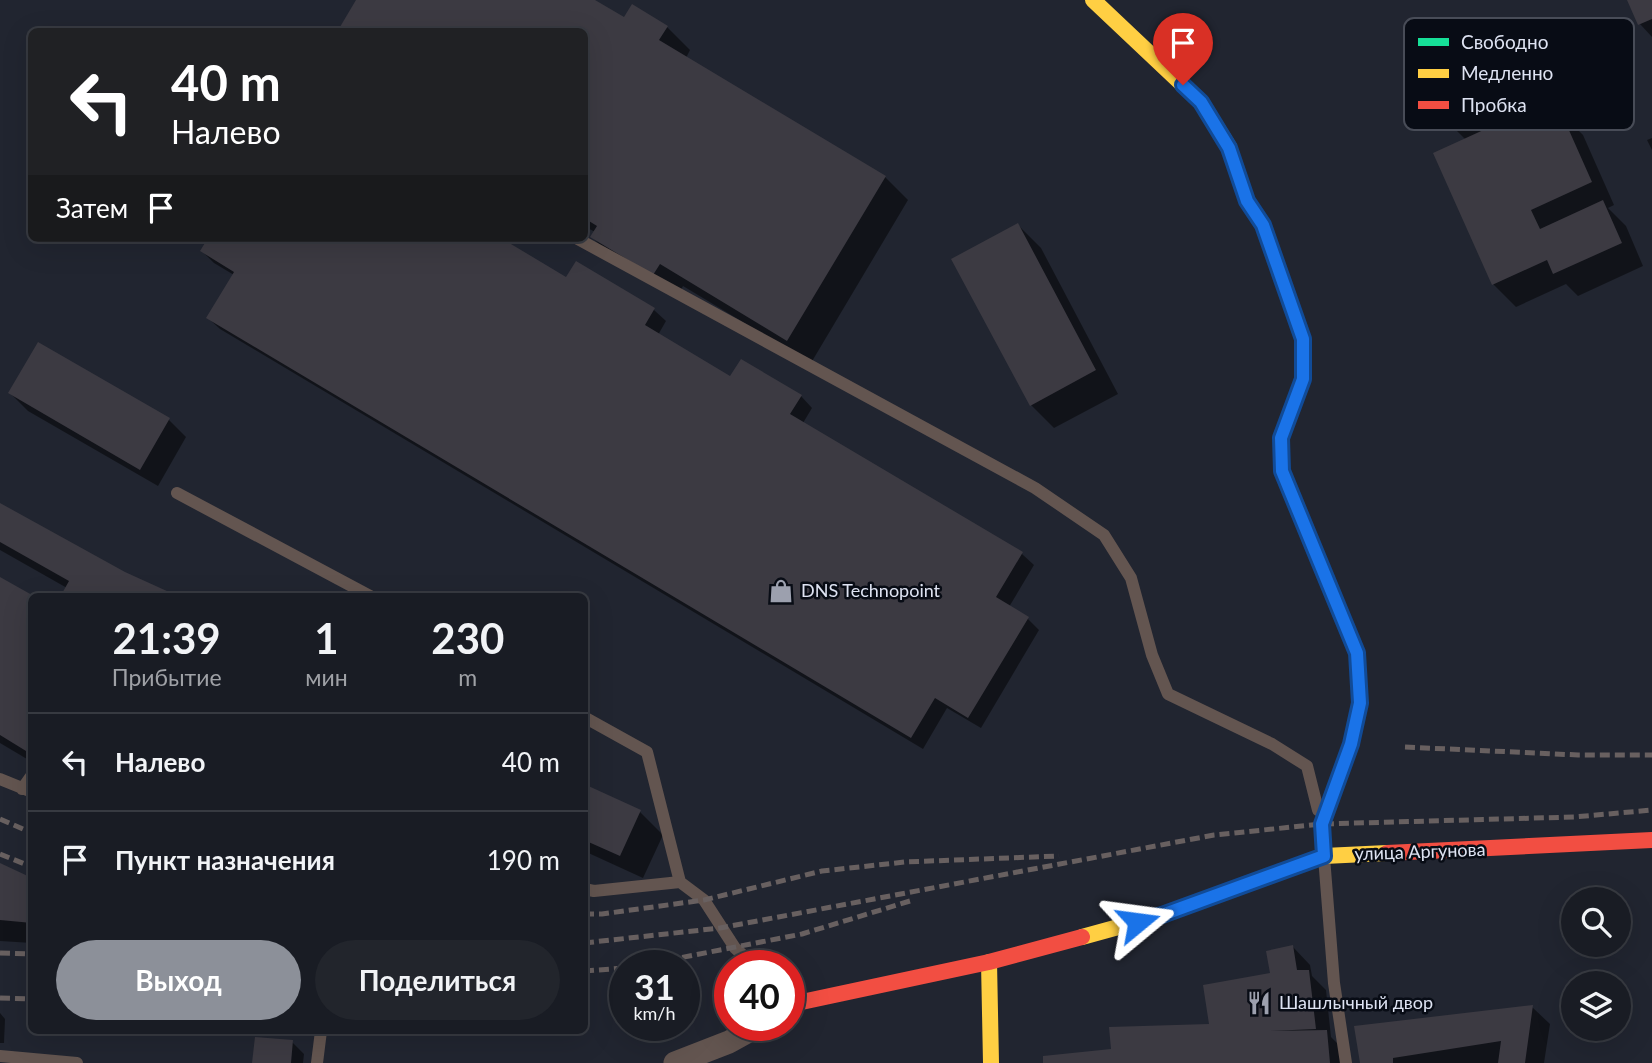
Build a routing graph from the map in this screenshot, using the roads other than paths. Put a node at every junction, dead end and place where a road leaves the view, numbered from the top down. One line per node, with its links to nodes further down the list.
1 (1093, 0): 8 (street)
2 (583, 242): 8 (lane)
3 (177, 493): 4 (lane)
4 (364, 593)
5 (588, 718): 11 (lane)
6 (0, 779): 7 (lane)
7 (27, 790)
8 (1322, 824): 10 (street)
9 (1652, 840): 10 (street, улица Аргунова)
10 (1324, 856): 14 (street, улица Аргунова); 24 (lane)
11 (680, 882): 12 (lane); 13 (lane)
12 (588, 889)
13 (737, 950)
14 (989, 961): 15 (street, улица Аргунова); 23 (street)
15 (805, 1000)
16 (321, 1034): 21 (lane)
17 (731, 1041): 22 (street)
18 (0, 1056): 19 (lane)
19 (32, 1061): 20 (lane)
20 (77, 1063)
21 (317, 1063)
22 (676, 1063)
23 (990, 1063)
24 (1346, 1063)

